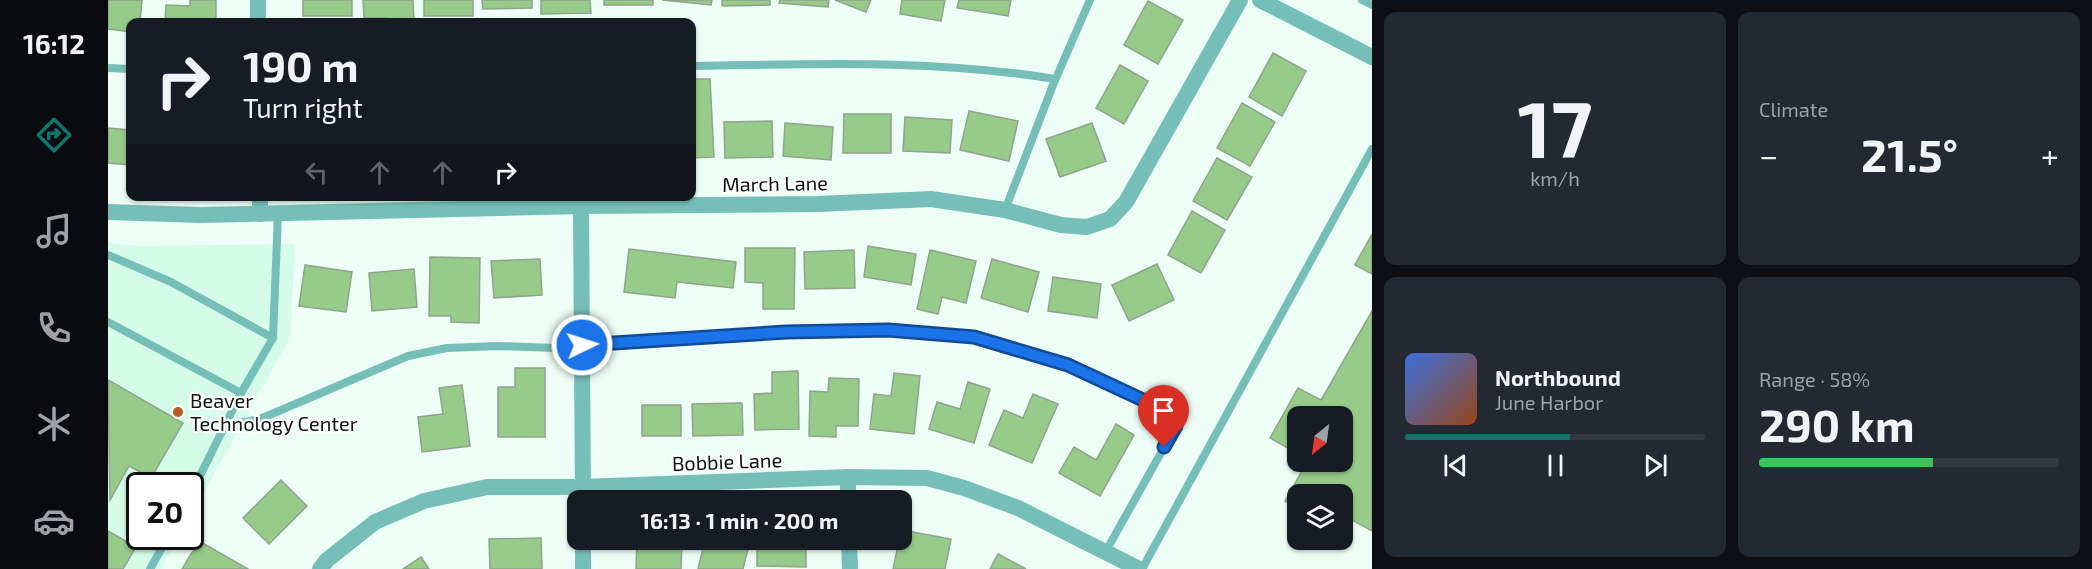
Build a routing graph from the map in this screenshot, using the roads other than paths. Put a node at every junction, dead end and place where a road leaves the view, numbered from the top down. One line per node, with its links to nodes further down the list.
1 (258, 0): 7 (street)
2 (1090, 0): 12 (lane)
3 (1240, 0): 16 (street, March Lane)
4 (1260, 0): 8 (street)
5 (1362, 0): 6 (lane)
6 (1372, 5)
7 (258, 18)
8 (1372, 57)
9 (696, 66): 12 (lane)
10 (108, 68): 11 (lane)
11 (126, 69)
12 (1055, 79): 16 (lane)
13 (1372, 149): 40 (lane)
14 (260, 201): 18 (street)
15 (581, 206): 16 (street, March Lane); 19 (street, March Lane); 23 (street)
16 (1005, 210)
17 (108, 212): 18 (street, March Lane)
18 (261, 214): 19 (street, March Lane)
19 (278, 214): 22 (lane)
20 (108, 255): 22 (lane)
21 (108, 322): 24 (lane)
22 (273, 338): 24 (lane)
23 (582, 347): 25 (lane); 28 (street); 35 (lane)
24 (241, 393): 25 (lane)
25 (228, 425): 26 (lane)
26 (203, 472)
27 (848, 477): 29 (street, Bobbie Lane); 30 (street); 35 (street, Bobbie Lane)
28 (583, 490)
29 (645, 490)
30 (848, 490)
31 (567, 493): 37 (street, Bobbie Lane)
32 (161, 550): 36 (lane)
33 (583, 550): 38 (street)
34 (849, 550): 39 (street)
35 (1106, 551): 40 (street, Bobbie Lane)
36 (150, 569)
37 (320, 569)
38 (583, 569)
39 (850, 569)
40 (1141, 569)

